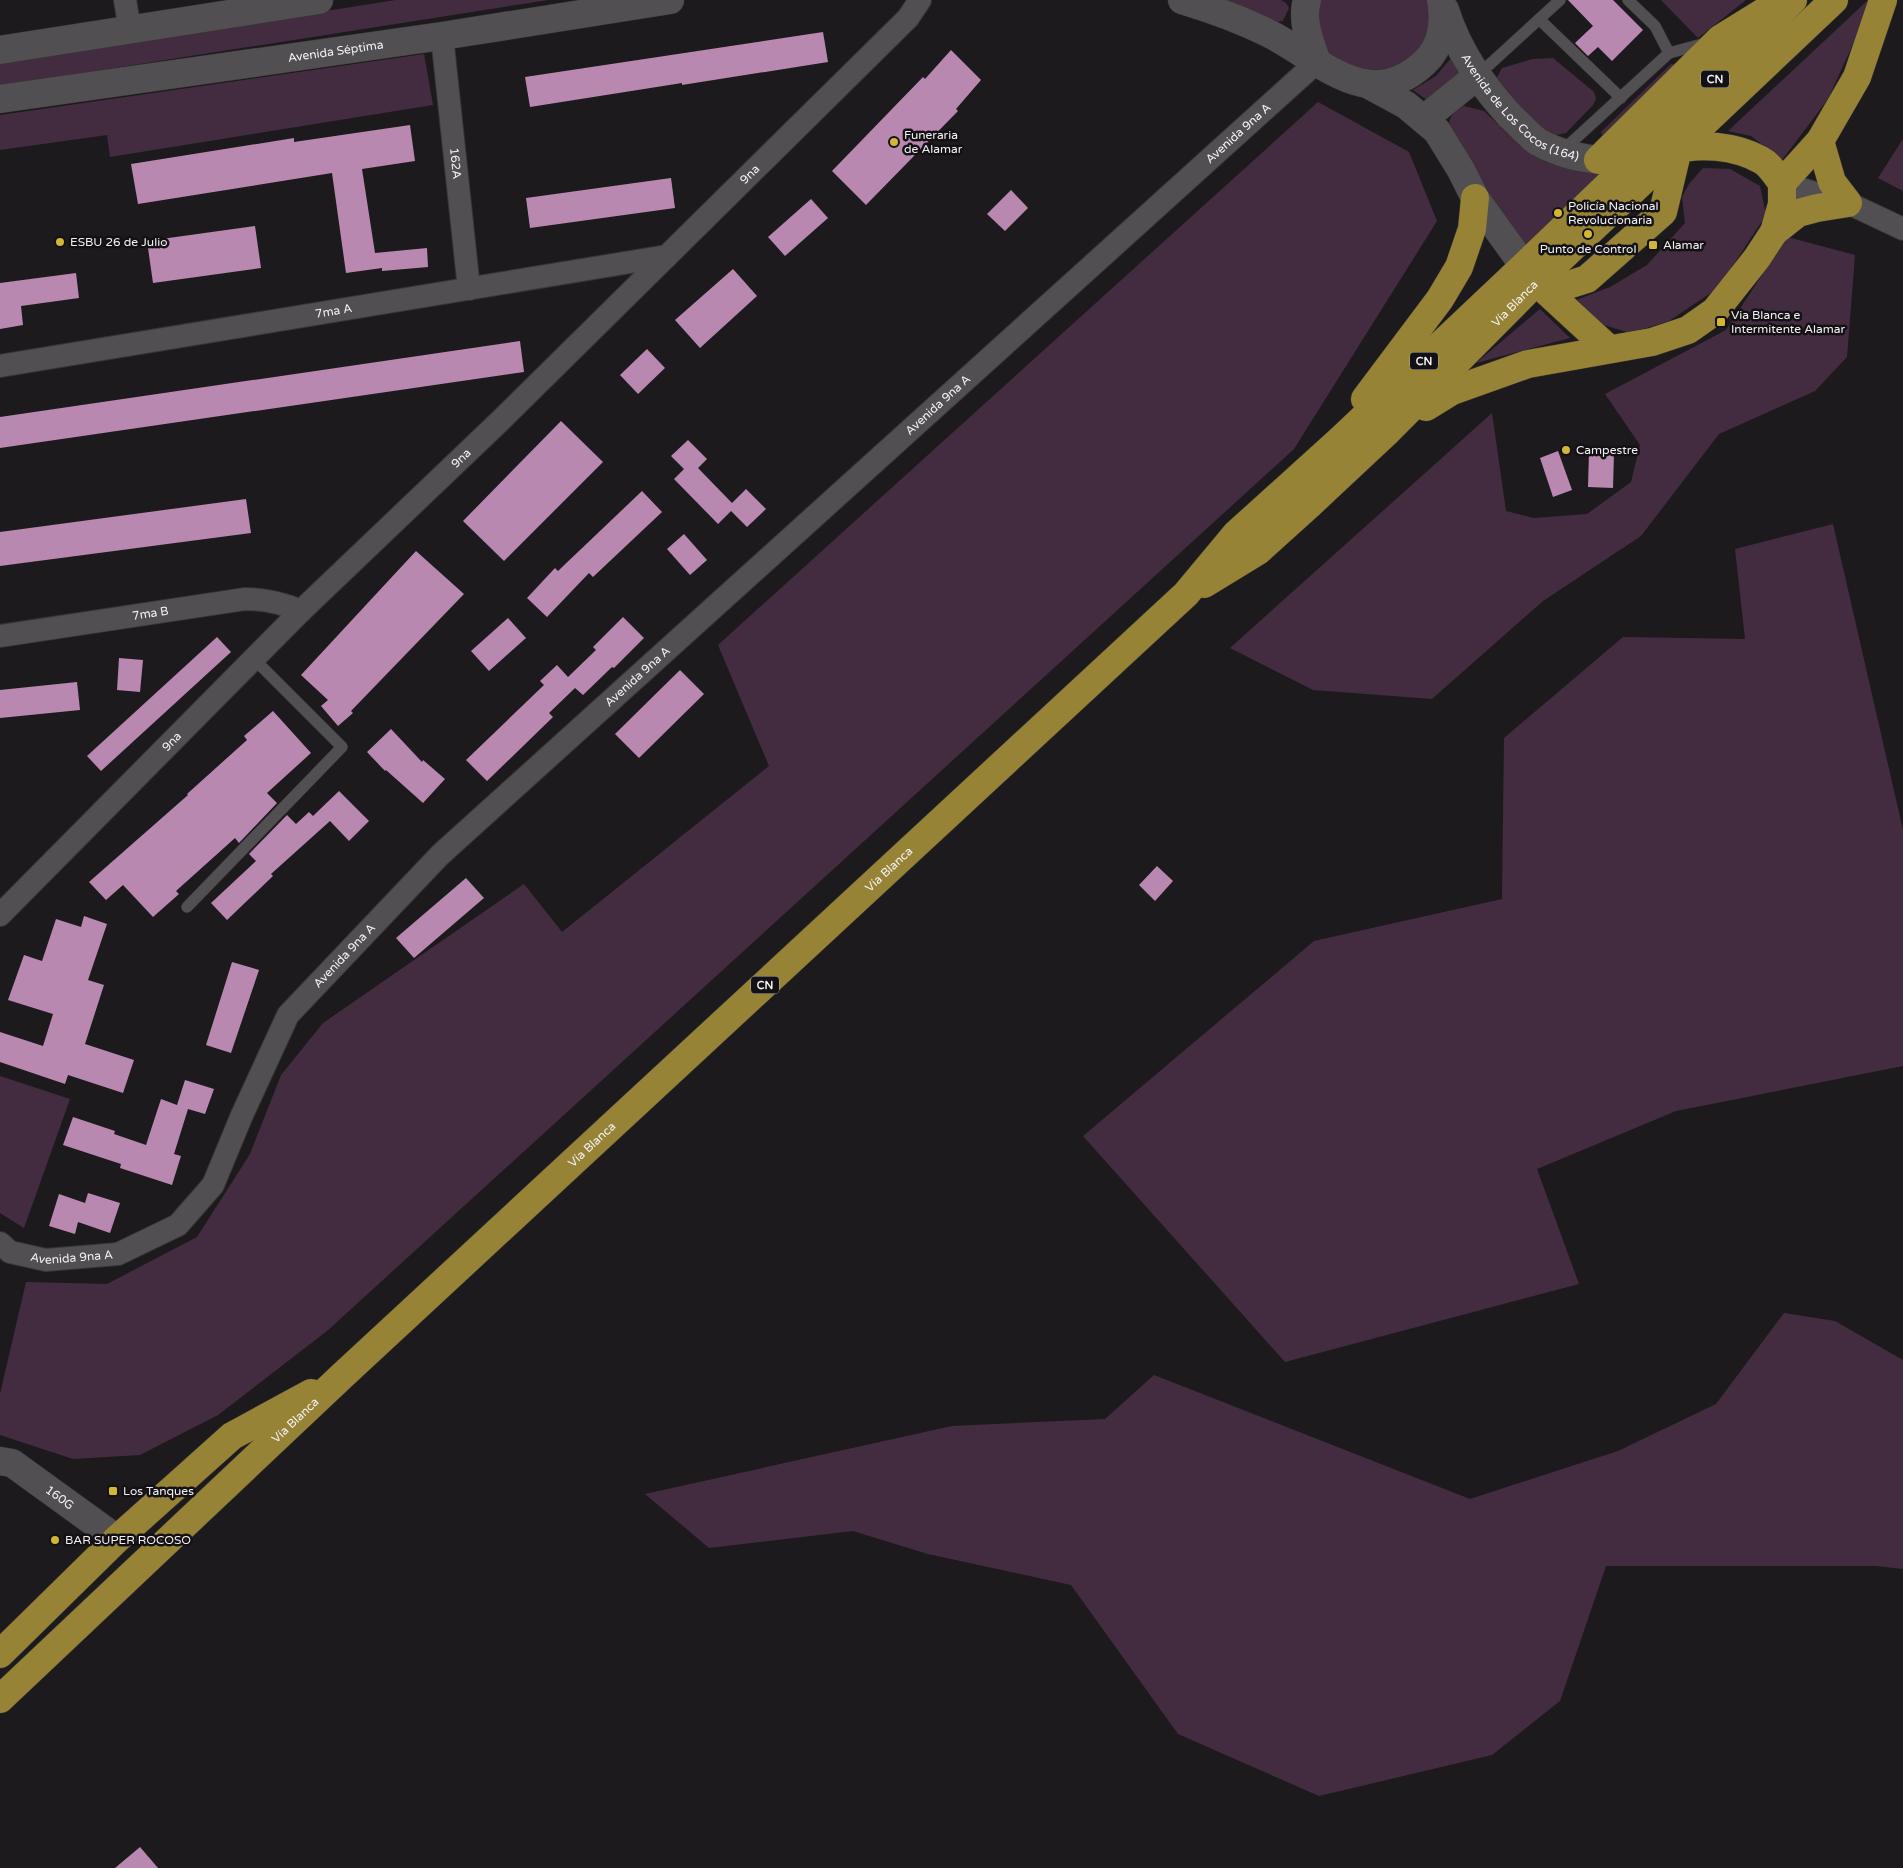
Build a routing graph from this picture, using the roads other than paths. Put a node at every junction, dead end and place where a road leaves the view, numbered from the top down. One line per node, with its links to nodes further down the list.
1 (125, 0): 15 (street)
2 (319, 0): 15 (main road)
3 (670, 0): 16 (main road, Avenida Séptima)
4 (920, 0): 36 (street, 9na)
5 (1182, 0): 20 (main road)
6 (1307, 0): 20 (main road)
7 (1441, 0): 21 (main road, Avenida de Los Cocos (164)); 22 (main road)
8 (1560, 0): 14 (lane)
9 (1628, 0): 19 (lane)
10 (1784, 0): 17 (highway)
11 (1793, 0): 29 (highway, Vía Blanca / CN)
12 (1834, 0): 27 (highway, Vía Blanca / CN)
13 (1883, 0): 26 (highway)
14 (1539, 19): 21 (lane); 23 (lane)
15 (130, 30): 18 (main road)
16 (442, 36): 24 (main road, Avenida Séptima); 38 (street, 162A)
17 (1720, 39): 19 (lane); 30 (highway)
18 (0, 50)
19 (1669, 53): 23 (lane)
20 (1317, 62): 22 (main road); 49 (street, Avenida 9na A)
21 (1477, 76): 25 (main road); 28 (main road, Avenida de Los Cocos (164))
22 (1368, 85): 25 (main road)
23 (1621, 98): 28 (lane)
24 (0, 99)
25 (1424, 119): 32 (main road)
26 (1820, 141): 31 (highway); 33 (highway)
27 (1678, 149): 29 (highway); 31 (highway); 37 (highway, Vía Blanca / CN); 37 (highway)
28 (1561, 152): 30 (main road, Avenida de Los Cocos (164))
29 (1637, 158): 30 (main road, Avenida de Los Cocos (164)); 37 (highway, Vía Blanca / CN)
30 (1598, 160)
31 (1782, 182): 33 (street); 35 (highway)
32 (1475, 198): 37 (main road); 42 (highway)
33 (1848, 203): 34 (street); 35 (highway)
34 (1903, 230)
35 (1774, 232): 39 (highway)
36 (667, 256): 38 (street, 7ma A); 44 (street, 9na)
37 (1529, 275): 39 (highway); 41 (highway, Vía Blanca / CN); 42 (highway, Vía Blanca / CN)
38 (469, 289): 40 (street, 7ma A)
39 (1609, 349): 41 (highway)
40 (0, 366)
41 (1388, 431): 43 (highway, Vía Blanca / CN)
42 (1324, 454): 43 (highway, Vía Blanca / CN)
43 (1186, 594): 50 (highway, Vía Blanca / CN)
44 (301, 611): 45 (street, 7ma B); 46 (street, 9na)
45 (0, 636)
46 (254, 659): 47 (lane); 48 (street, 9na)
47 (187, 907)
48 (0, 915)
49 (0, 1243)
50 (343, 1375): 52 (highway); 54 (highway, Vía Blanca / CN)
51 (0, 1461): 52 (main road, 160G)
52 (117, 1539): 53 (highway)
53 (0, 1654)
54 (0, 1699)

